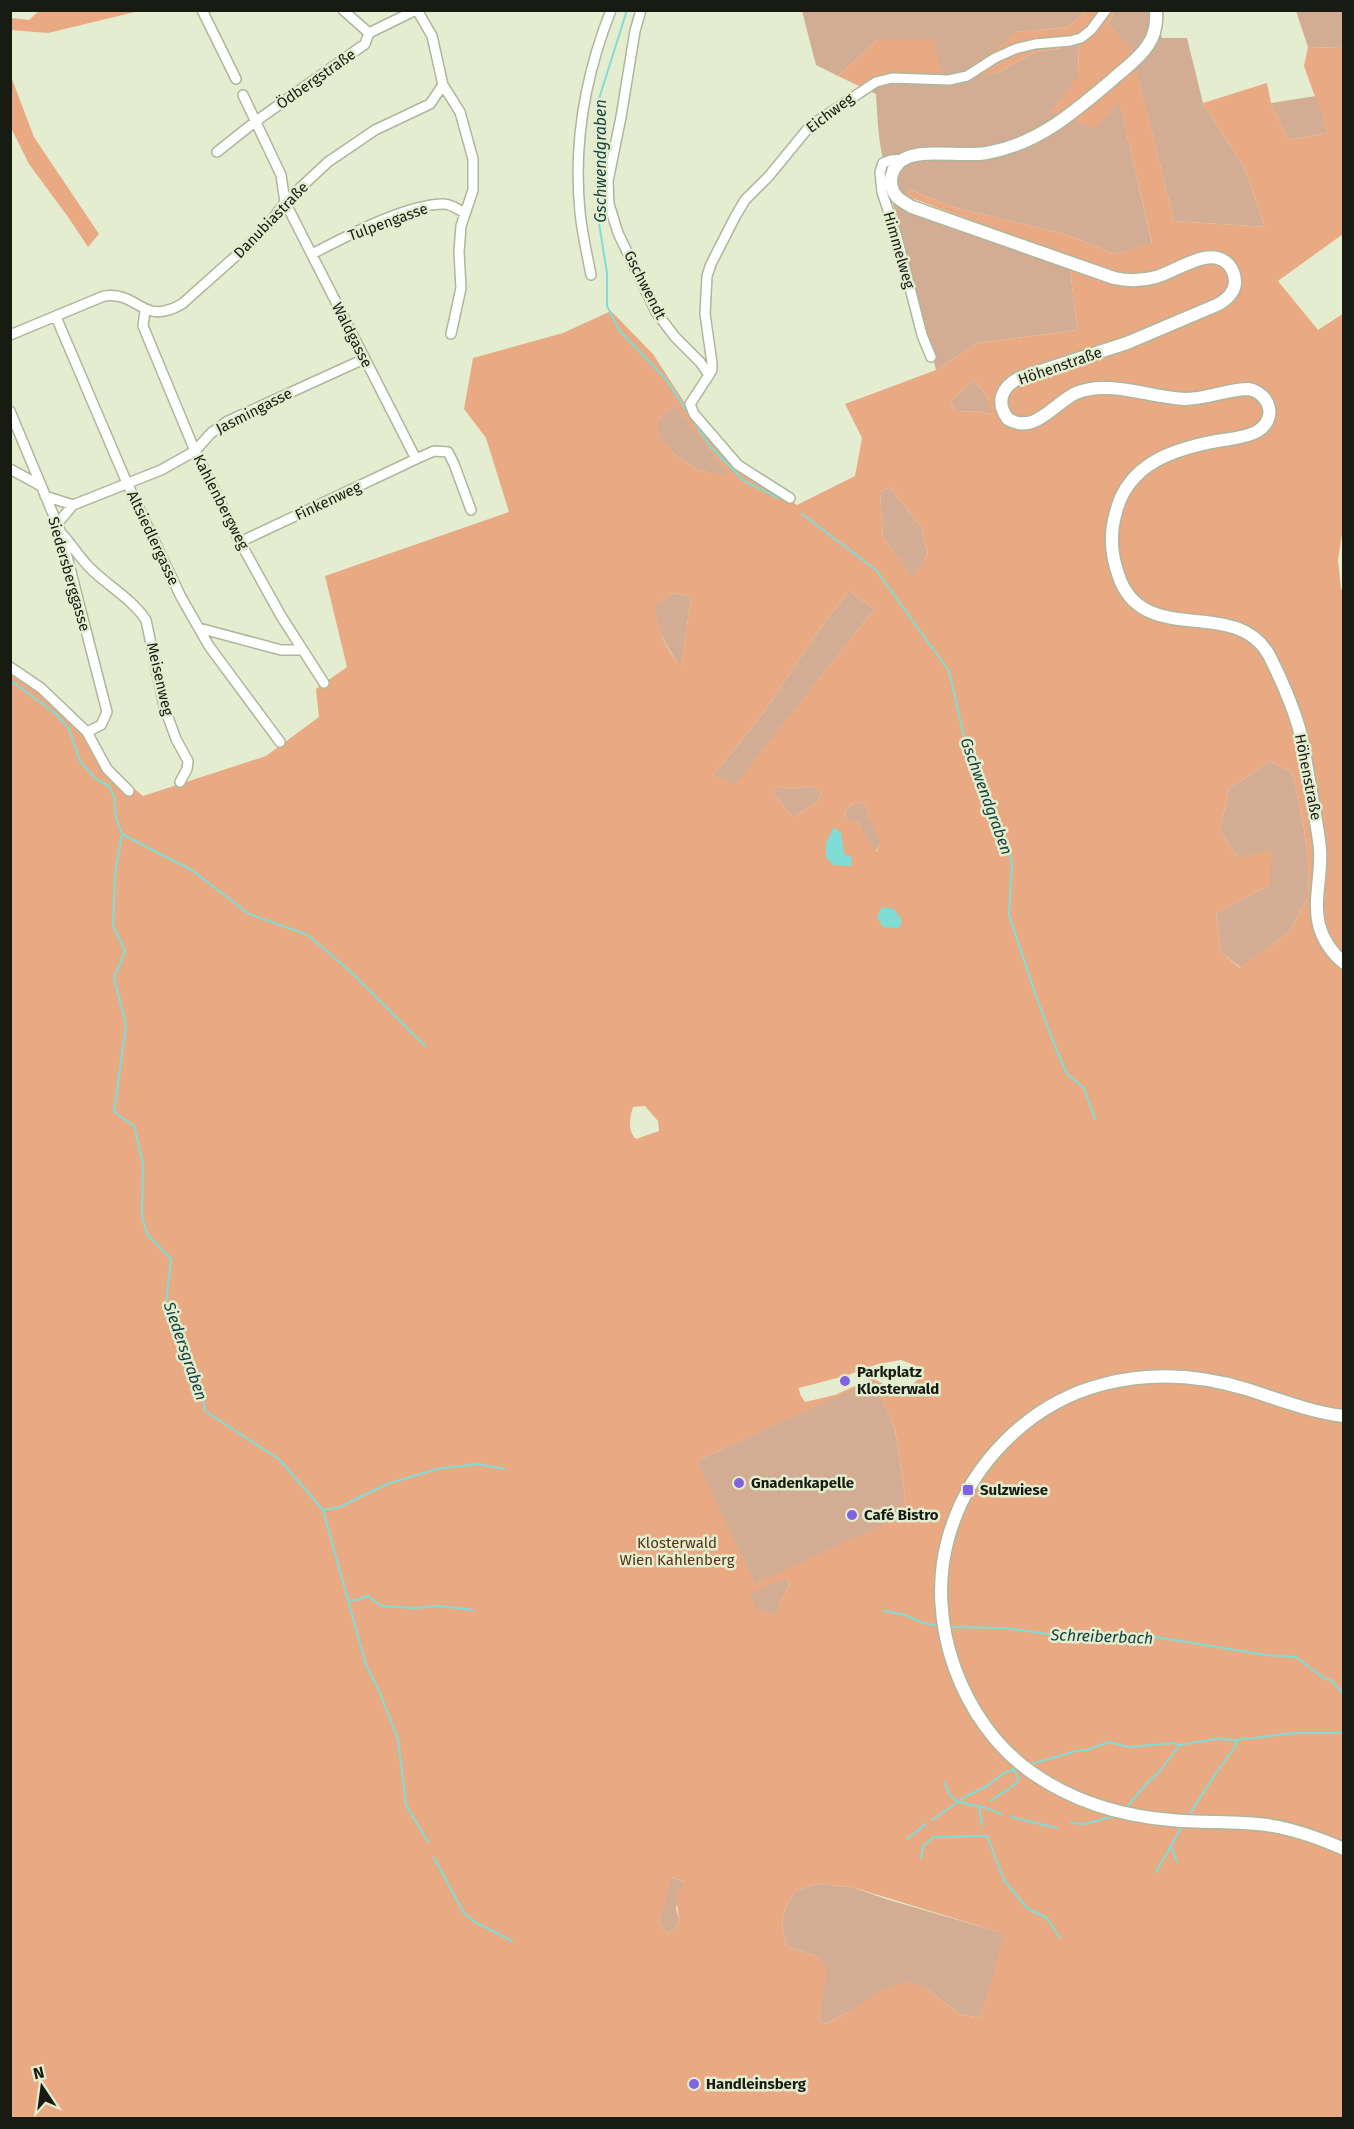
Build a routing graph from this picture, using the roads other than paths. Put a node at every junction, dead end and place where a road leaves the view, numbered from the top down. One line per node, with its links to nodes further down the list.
1 (202, 10): 9 (street)
2 (343, 10): 8 (street)
3 (416, 10): 8 (street, Ödbergstraße); 10 (street)
4 (611, 10): 18 (street)
5 (641, 10): 25 (street, Gschwendt)
6 (1106, 10): 25 (street, Eichweg)
7 (1156, 10): 14 (street)
8 (369, 33): 12 (street, Ödbergstraße)
9 (236, 79)
10 (443, 85): 15 (street, Danubiastraße); 16 (street)
11 (243, 95): 12 (street, Waldgasse)
12 (256, 121): 13 (street, Ödbergstraße); 15 (street, Waldgasse)
13 (217, 152)
14 (904, 159): 23 (street, Himmelweg); 46 (street, Höhenstraße)
15 (285, 202): 17 (street, Waldgasse); 19 (street, Danubiastraße)
16 (465, 213): 17 (street, Tulpengasse); 21 (street)
17 (312, 254): 24 (street, Waldgasse)
18 (591, 275)
19 (145, 310): 20 (street); 27 (street, Kahlenbergweg)
20 (56, 317): 22 (street); 30 (street, Altsiedlergasse)
21 (451, 334)
22 (10, 335)
23 (931, 357)
24 (364, 359): 27 (street, Jasmingasse); 28 (street, Waldgasse)
25 (709, 375): 33 (street)
26 (10, 411): 31 (street, Siedersberggasse)
27 (195, 451): 30 (street, Jasmingasse); 37 (street, Kahlenbergweg)
28 (416, 459): 35 (street); 37 (street, Finkenweg)
29 (10, 469): 31 (street)
30 (128, 483): 34 (street, Jasmingasse); 38 (street, Altsiedlergasse)
31 (41, 486): 32 (street, Siedersberggasse)
32 (45, 496): 34 (street); 36 (street, Siedersberggasse)
33 (790, 498)
34 (73, 505): 36 (street, Jasmingasse)
35 (471, 510)
36 (59, 529): 42 (street, Siedersberggasse); 44 (street, Meisenweg)
37 (240, 542): 39 (street, Kahlenbergweg)
38 (199, 628): 39 (street); 43 (street, Altsiedlergasse)
39 (302, 650): 41 (street, Kahlenbergweg)
40 (10, 667): 42 (street)
41 (324, 683)
42 (87, 732): 45 (street)
43 (280, 742)
44 (180, 782)
45 (129, 791)
46 (1344, 963)
47 (1344, 1416): 48 (street)
48 (1344, 1849)

